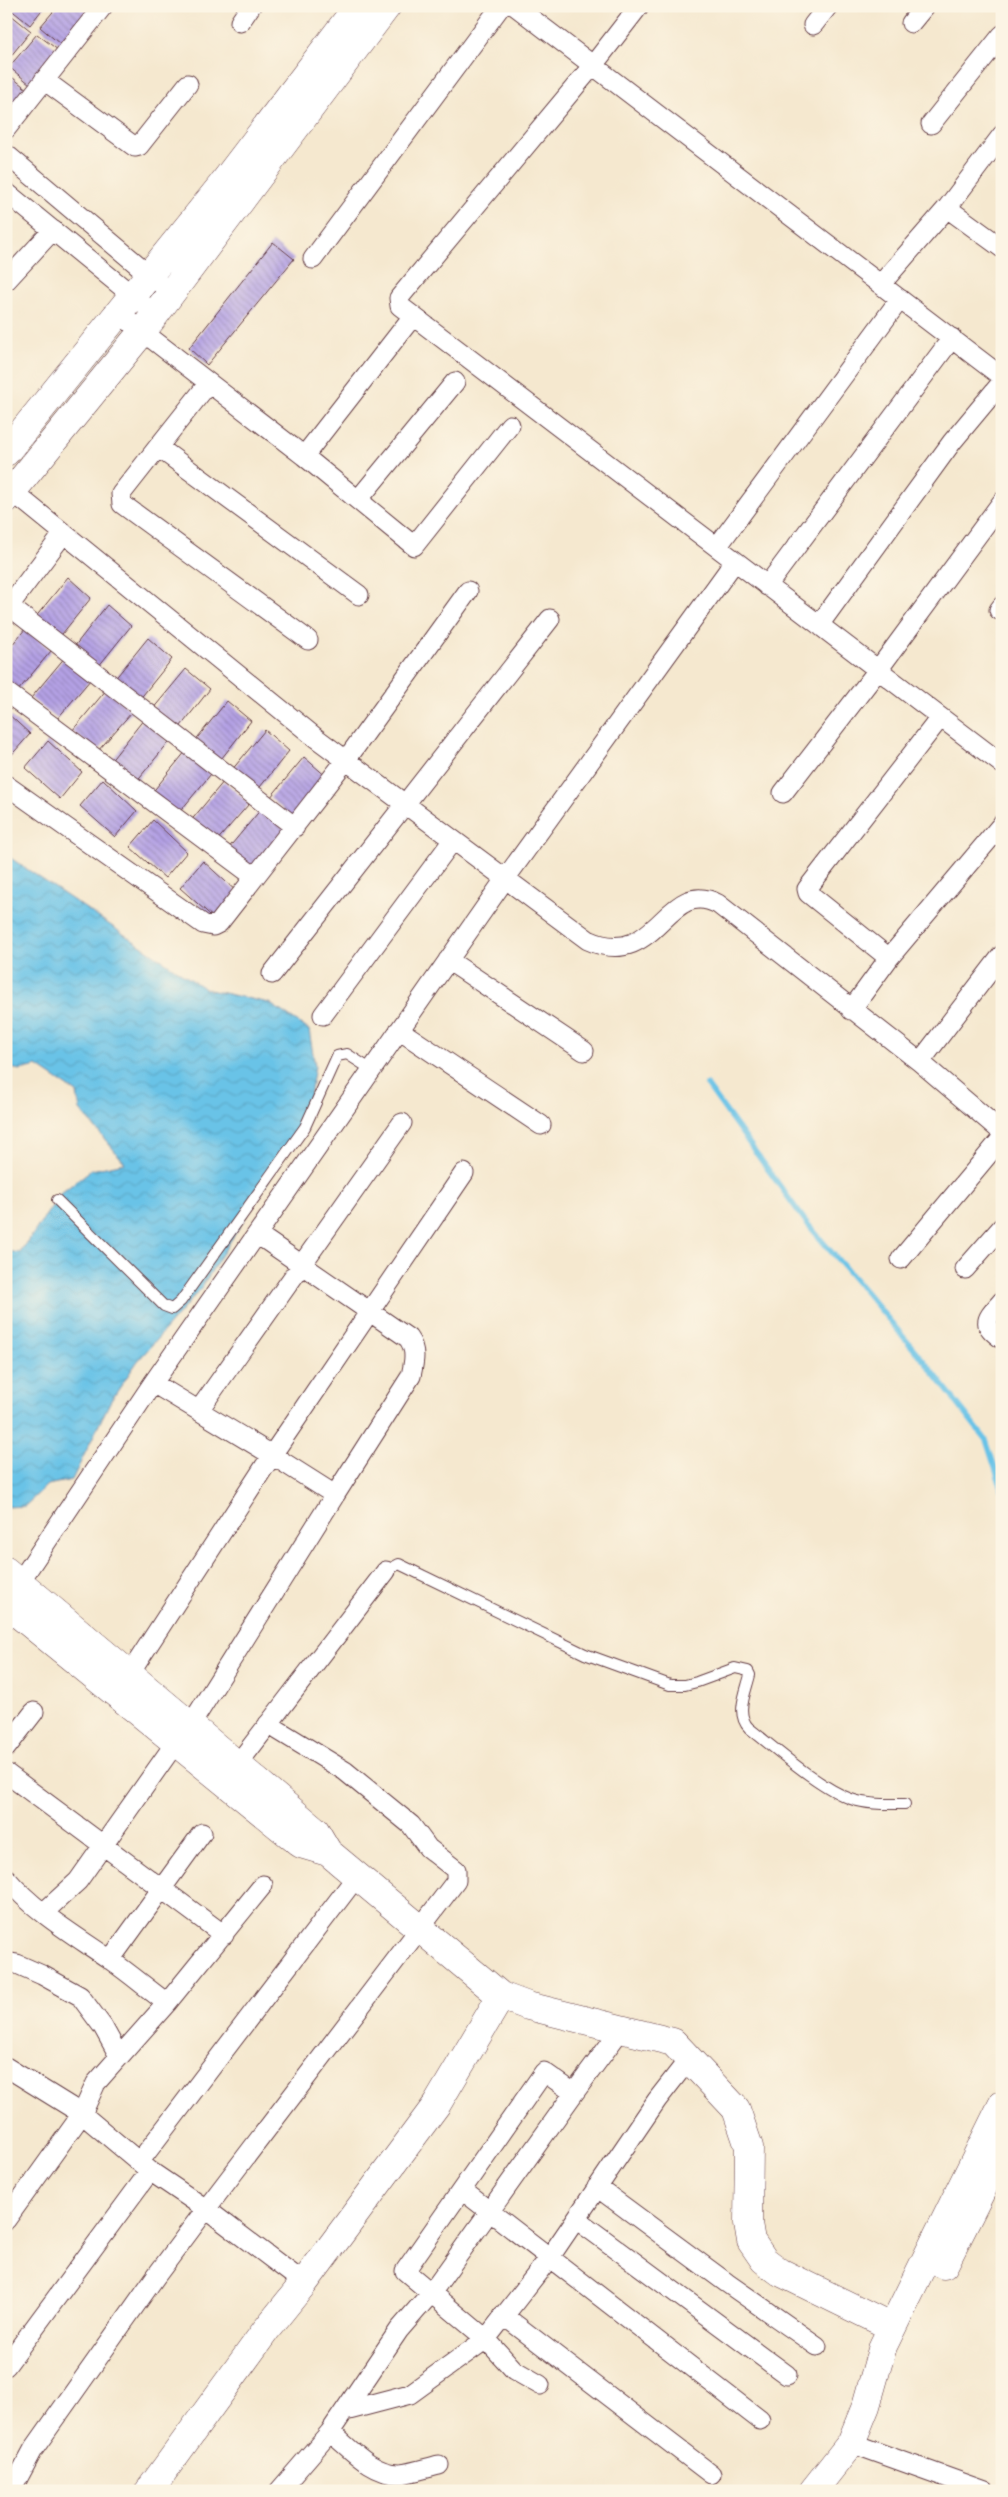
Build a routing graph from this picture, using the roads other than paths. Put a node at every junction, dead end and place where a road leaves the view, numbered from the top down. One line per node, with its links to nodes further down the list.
1 (103, 6): 15 (street)
2 (252, 6): 10 (street)
3 (358, 6): 29 (street)
4 (387, 6): 28 (street)
5 (501, 6): 25 (street)
6 (639, 6): 14 (street)
7 (828, 6): 12 (street)
8 (925, 6): 11 (street)
9 (524, 9): 14 (street)
10 (240, 22)
11 (911, 23)
12 (813, 26)
13 (1002, 36): 17 (street)
14 (594, 64): 27 (street); 31 (street)
15 (44, 80): 16 (street); 18 (street)
16 (188, 84)
17 (931, 124)
18 (6, 129)
19 (1002, 135): 22 (street)
20 (6, 154): 29 (street)
21 (6, 192): 23 (street)
22 (947, 208): 24 (street); 27 (street)
23 (53, 230): 26 (street); 29 (street)
24 (1002, 248)
25 (313, 259)
26 (6, 281)
27 (881, 284): 30 (street)
28 (171, 292): 29 (street); 32 (street)
29 (133, 294): 32 (street); 39 (street)
30 (900, 299): 33 (street); 46 (street)
31 (413, 316): 41 (street); 46 (street)
32 (148, 323): 37 (street); 42 (street)
33 (952, 338): 34 (street); 48 (street)
34 (1002, 377)
35 (455, 382): 43 (street)
36 (1002, 382): 53 (street)
37 (208, 384): 40 (street); 41 (street)
38 (510, 425): 43 (street)
39 (9, 440)
40 (158, 447): 50 (street); 54 (street)
41 (304, 456): 43 (street)
42 (10, 495): 45 (street)
43 (358, 500)
44 (1002, 502): 55 (street)
45 (64, 533): 51 (street); 58 (street)
46 (717, 547): 47 (street)
47 (735, 561): 48 (street); 67 (street)
48 (767, 586): 53 (street)
49 (468, 591): 58 (street)
50 (359, 595)
51 (8, 608): 64 (street)
52 (550, 619): 62 (street)
53 (819, 625): 55 (street)
54 (308, 640)
55 (878, 670): 57 (street); 61 (street)
56 (6, 692): 66 (street)
57 (940, 718): 59 (street); 69 (street)
58 (346, 760): 62 (street); 64 (street)
59 (1002, 764)
60 (6, 785): 66 (street)
61 (783, 793)
62 (406, 805): 65 (street); 71 (street)
63 (1002, 824): 69 (street)
64 (295, 828): 66 (street)
65 (453, 840): 67 (street); 73 (street)
66 (255, 877)
67 (505, 879): 70 (street); 72 (street)
68 (1002, 954): 76 (street)
69 (889, 958): 72 (street)
70 (448, 960): 74 (street); 75 (street)
71 (272, 974)
72 (851, 1010): 76 (street)
73 (323, 1016)
74 (399, 1030): 77 (street); 79 (street)
75 (584, 1051)
76 (920, 1062): 80 (street)
77 (372, 1070): 83 (lane); 85 (street)
78 (402, 1123): 87 (street)
79 (541, 1125)
80 (1002, 1132)
81 (1002, 1138): 86 (street)
82 (464, 1173): 90 (street)
83 (57, 1200)
84 (1002, 1227): 88 (street)
85 (256, 1234): 87 (street); 92 (street)
86 (901, 1258)
87 (301, 1266): 90 (street); 93 (street)
88 (965, 1270)
89 (1002, 1301): 91 (street)
90 (369, 1311): 94 (street); 95 (street)
91 (1002, 1339)
92 (153, 1383): 93 (street); 97 (street)
93 (199, 1410): 94 (street)
94 (272, 1455): 95 (street); 98 (street)
95 (335, 1495): 101 (street)
96 (386, 1571): 100 (street); 105 (lane)
97 (10, 1590): 98 (street)
98 (123, 1684): 101 (street)
99 (34, 1712): 102 (street)
100 (268, 1724): 103 (street); 114 (street)
101 (183, 1734): 103 (street); 107 (street); 108 (street)
102 (6, 1748)
103 (237, 1764): 108 (street)
104 (6, 1773): 107 (street)
105 (905, 1804)
106 (202, 1833): 112 (street)
107 (102, 1845): 112 (street); 113 (street)
108 (328, 1852): 109 (street)
109 (357, 1876): 114 (street); 128 (street)
110 (6, 1878): 113 (street)
111 (263, 1885): 115 (street)
112 (161, 1888): 115 (street); 116 (street)
113 (43, 1913): 116 (street)
114 (419, 1928): 118 (street); 131 (street)
115 (224, 1935): 119 (street)
116 (110, 1960): 119 (street)
117 (6, 1962): 121 (street)
118 (501, 1996): 120 (street); 136 (street)
119 (167, 2004): 121 (street)
120 (622, 2028): 122 (street); 124 (street)
121 (119, 2056): 126 (street)
122 (689, 2059): 129 (street); 139 (street)
123 (6, 2067): 126 (street)
124 (574, 2093): 130 (street); 132 (street)
125 (1002, 2105): 139 (street)
126 (82, 2114): 128 (street); 134 (street)
127 (1002, 2150): 145 (street)
128 (145, 2166): 131 (street); 142 (street)
129 (597, 2186): 133 (street); 141 (street)
130 (462, 2190): 132 (street); 137 (street)
131 (206, 2209): 136 (street); 152 (street)
132 (489, 2210): 135 (street); 137 (street)
133 (576, 2219): 135 (street); 143 (street)
134 (6, 2220)
135 (550, 2257): 138 (street); 147 (street)
136 (304, 2283): 153 (street)
137 (432, 2292): 140 (street); 146 (street)
138 (503, 2315): 140 (street); 151 (street)
139 (892, 2327): 145 (street)
140 (486, 2339): 144 (street); 146 (street)
141 (817, 2346)
142 (6, 2366)
143 (787, 2375)
144 (540, 2385)
145 (866, 2406): 149 (street)
146 (345, 2411): 148 (street)
147 (760, 2420)
148 (330, 2432): 150 (street); 154 (street)
149 (851, 2443): 155 (street); 156 (street)
150 (438, 2465)
151 (711, 2474)
152 (11, 2491)
153 (150, 2491)
154 (279, 2491)
155 (813, 2491)
156 (985, 2491)

